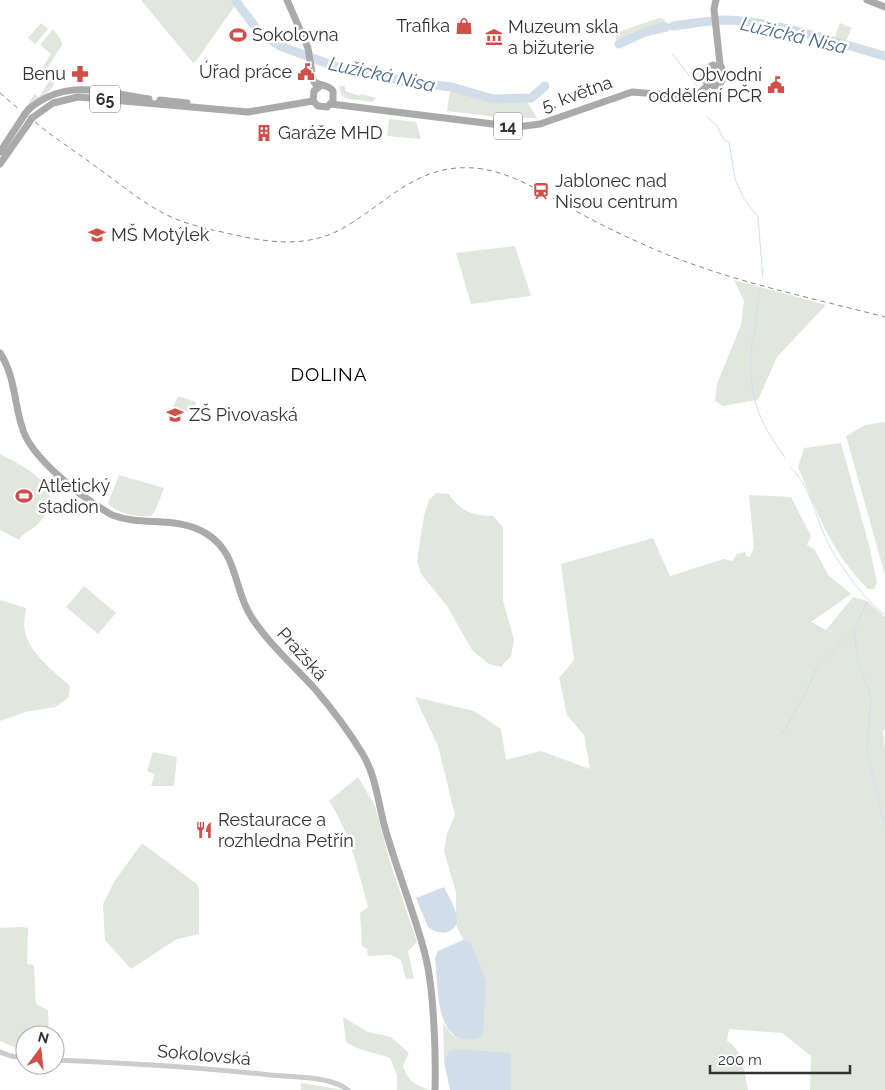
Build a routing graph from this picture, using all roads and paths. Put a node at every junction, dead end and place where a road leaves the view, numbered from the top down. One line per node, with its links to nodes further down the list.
1 (716, 0): 5 (main road, 14)
2 (866, 0): 4 (main road)
3 (287, 1): 9 (main road)
4 (885, 7)
5 (717, 37): 6 (main road, 14); 7 (main road, 14)
6 (710, 66): 7 (main road); 8 (main road, 14)
7 (721, 68): 8 (main road, 14)
8 (708, 84): 11 (main road, 5. května / 14)
9 (317, 85): 10 (main road); 11 (main road)
10 (313, 99): 11 (main road, 5. května); 12 (main road, 65)
11 (333, 101)
12 (150, 102): 13 (main road, 65, bridge); 13 (main road, 65, bridge)
13 (24, 122): 14 (main road, 65); 15 (main road, 65)
14 (0, 152)
15 (0, 164)
16 (0, 353): 21 (main road, Pražská)
17 (0, 1052): 18 (street)
18 (15, 1056)
19 (65, 1060): 20 (street, Sokolovská)
20 (348, 1090)
21 (435, 1090)

